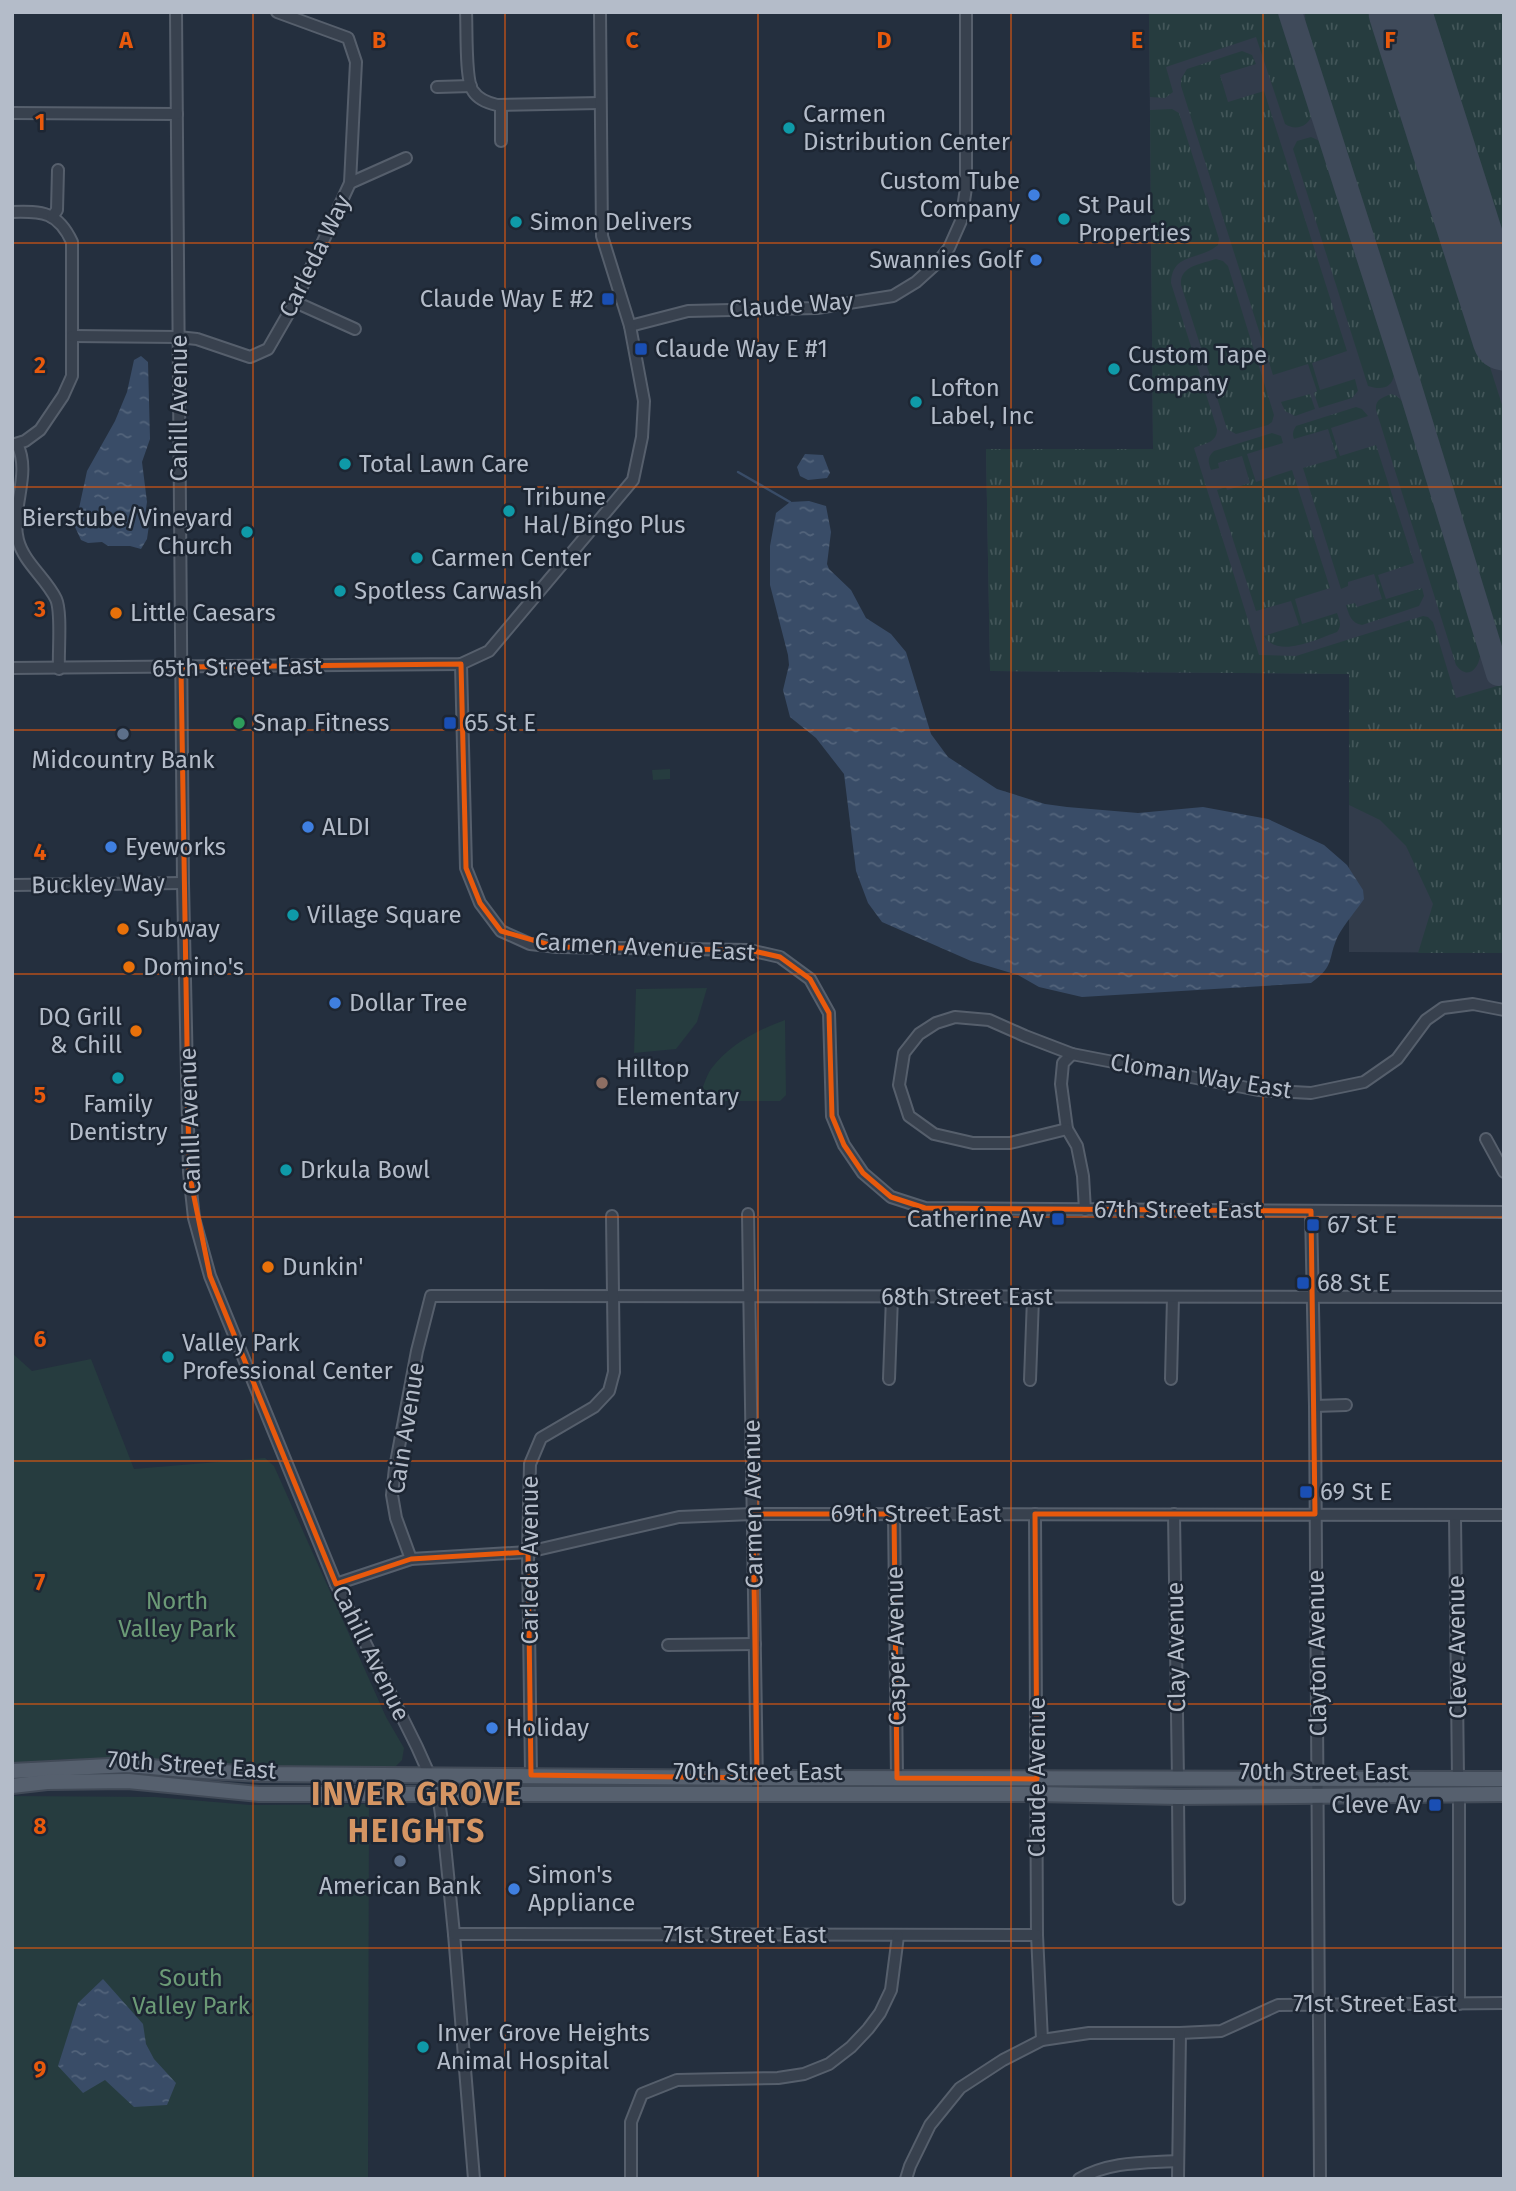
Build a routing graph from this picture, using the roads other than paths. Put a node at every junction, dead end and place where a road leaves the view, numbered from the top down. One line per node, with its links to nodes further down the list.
1 (176, 12): 11 (street, Cahill Avenue)
2 (276, 12): 15 (street, Carleda Way)
3 (466, 12): 6 (street)
4 (600, 12): 8 (street)
5 (966, 12): 19 (street, Claude Way)
6 (471, 86): 7 (street); 9 (street)
7 (437, 87)
8 (600, 103): 9 (street); 19 (street)
9 (501, 105): 12 (street)
10 (12, 113): 11 (street)
11 (177, 114): 22 (street, Cahill Avenue)
12 (501, 141)
13 (406, 158): 15 (street)
14 (58, 170): 17 (street)
15 (350, 183): 18 (street, Carleda Way)
16 (12, 212): 17 (street)
17 (52, 217): 21 (street)
18 (295, 302): 20 (street); 22 (street, Carleda Way)
19 (629, 326): 24 (street)
20 (355, 329)
21 (72, 336): 22 (street, Carleda Way); 23 (street)
22 (178, 337): 25 (street, Cahill Avenue)
23 (15, 444): 27 (street)
24 (461, 664): 25 (street, 65th Street East); 35 (street, Carmen Avenue East)
25 (181, 667): 27 (street, 65th Street East); 28 (street, Cahill Avenue)
26 (12, 668): 27 (street, 65th Street East)
27 (58, 669)
28 (183, 883): 29 (street, Buckley Way); 63 (street, Cahill Avenue)
29 (12, 885)
30 (1504, 1010): 31 (street, Cloman Way East)
31 (1072, 1054): 32 (street); 32 (street, Cloman Way East)
32 (1067, 1129): 36 (street)
33 (1486, 1139): 34 (street)
34 (1504, 1171)
35 (863, 1173): 36 (street, 67th Street East)
36 (1085, 1210): 37 (street, 67th Street East)
37 (1311, 1211): 38 (street, 67th Street East); 42 (street, Clayton Avenue)
38 (1504, 1212)
39 (748, 1214): 44 (street, Carmen Avenue)
40 (612, 1216): 43 (street, Carleda Avenue)
41 (431, 1296): 43 (street, 68th Street East); 62 (street, Cain Avenue)
42 (1313, 1296): 46 (street, 68th Street East); 47 (street, 68th Street East); 53 (street, Clayton Avenue)
43 (615, 1297): 44 (street, 68th Street East); 61 (street, Carleda Avenue)
44 (751, 1297): 45 (street, 68th Street East); 54 (street, Carmen Avenue)
45 (892, 1297): 48 (street, 68th Street East); 49 (street)
46 (1173, 1297): 48 (street, 68th Street East); 50 (street)
47 (1504, 1297)
48 (1033, 1298): 51 (street)
49 (889, 1379)
50 (1171, 1379)
51 (1030, 1380)
52 (1346, 1405): 53 (street)
53 (1315, 1406): 58 (street, Clayton Avenue)
54 (753, 1514): 55 (street, 69th Street East); 61 (street, 69th Street East); 64 (street, Carmen Avenue)
55 (894, 1514): 56 (street, 69th Street East); 70 (street, Casper Avenue)
56 (1035, 1514): 57 (street, 69th Street East); 75 (street, Claude Avenue)
57 (1174, 1514): 58 (street, 69th Street East); 73 (street, Clay Avenue)
58 (1315, 1514): 60 (street, 69th Street East); 71 (street, Clayton Avenue)
59 (1504, 1515): 60 (street, 69th Street East)
60 (1455, 1516): 76 (street, Cleve Avenue)
61 (528, 1552): 62 (street, 69th Street East); 68 (street, Carleda Avenue)
62 (411, 1559): 63 (street, 69th Street East)
63 (336, 1584): 67 (street, Cahill Avenue)
64 (755, 1644): 65 (street); 69 (street, Carmen Avenue)
65 (668, 1645)
66 (12, 1771): 67 (main road, 70th Street East)
67 (428, 1775): 68 (main road, 70th Street East); 77 (street, Cahill Avenue)
68 (531, 1775): 69 (main road, 70th Street East)
69 (757, 1778): 70 (main road, 70th Street East); 79 (street, Carmen Avenue)
70 (897, 1778): 75 (main road, 70th Street East)
71 (1318, 1778): 73 (main road, 70th Street East); 76 (main road, 70th Street East); 80 (street, Clayton Avenue)
72 (1504, 1779): 76 (main road, 70th Street East)
73 (1178, 1780): 75 (main road, 70th Street East)
74 (12, 1786): 77 (main road, 70th Street East)
75 (1037, 1787): 79 (main road, 70th Street East); 81 (main road, 70th Street East); 84 (street, Claude Avenue)
76 (1458, 1787): 78 (main road, 70th Street East); 80 (main road, 70th Street East); 87 (street, Cleve Avenue)
77 (438, 1794): 79 (main road, 70th Street East); 83 (street, Cahill Avenue)
78 (1504, 1794)
79 (757, 1795)
80 (1318, 1796): 81 (main road, 70th Street East); 88 (street, Clayton Avenue)
81 (1178, 1797): 82 (street)
82 (1179, 1899)
83 (454, 1934): 85 (street, 71st Street East); 92 (street, Cahill Avenue)
84 (1037, 1935): 85 (street, 71st Street East); 90 (street, Claude Avenue)
85 (898, 1936): 93 (street)
86 (1504, 2003): 87 (street, 71st Street East)
87 (1459, 2004): 88 (street, 71st Street East)
88 (1320, 2006): 89 (street, 71st Street East); 97 (street, Clayton Avenue)
89 (1180, 2034): 90 (street, 71st Street East); 91 (street)
90 (1042, 2040): 94 (street, 71st Street East)
91 (1178, 2161): 95 (street); 96 (street)
92 (474, 2179)
93 (631, 2179)
94 (906, 2179)
95 (1079, 2179)
96 (1178, 2179)
97 (1320, 2179)

